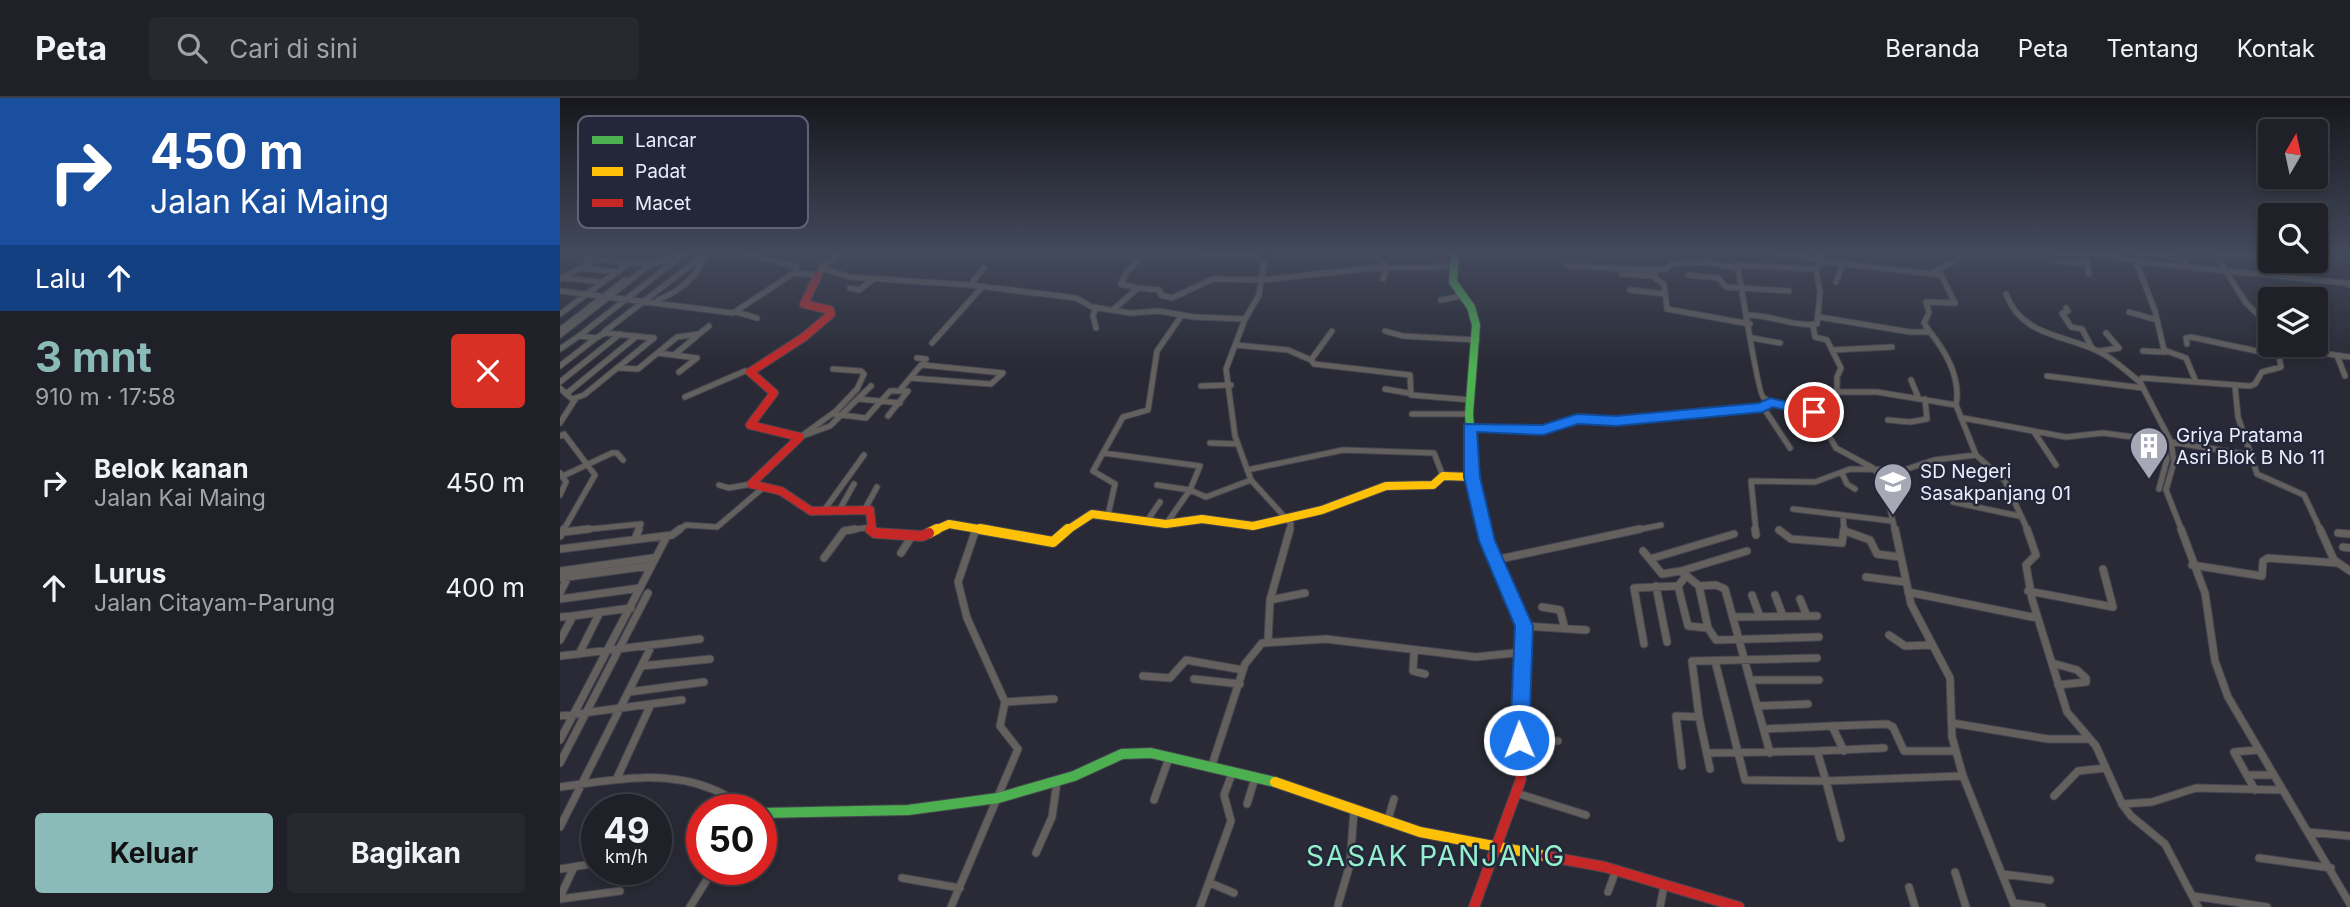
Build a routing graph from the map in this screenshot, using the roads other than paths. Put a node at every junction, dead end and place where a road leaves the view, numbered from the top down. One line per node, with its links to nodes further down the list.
1 (560, 291): 23 (street)
2 (591, 291): 23 (street)
3 (614, 291): 26 (street)
4 (637, 291): 27 (street)
5 (656, 291): 28 (street)
6 (676, 291): 30 (street)
7 (768, 291): 36 (street)
8 (810, 291): 88 (street)
9 (979, 291): 63 (street)
10 (1018, 291): 33 (street)
11 (1135, 291): 35 (street)
12 (1159, 291): 13 (street)
13 (1186, 291)
14 (1259, 291): 44 (street)
15 (1458, 291): 25 (street)
16 (1639, 291): 22 (street)
17 (1742, 291): 41 (street)
18 (1817, 291): 42 (street)
19 (1949, 291): 52 (street)
20 (2147, 291): 45 (street)
21 (2238, 291): 38 (street)
22 (1665, 293): 46 (street)
23 (587, 294): 26 (street); 32 (street)
24 (2006, 294): 68 (street)
25 (1462, 296): 29 (street); 62 (street)
26 (606, 297): 27 (street); 53 (street)
27 (627, 298): 28 (street); 58 (street)
28 (644, 300): 30 (street); 54 (street)
29 (1441, 300)
30 (655, 302): 36 (street)
31 (560, 306): 32 (street)
32 (569, 307): 39 (street)
33 (1096, 307): 35 (street); 49 (street)
34 (2066, 308): 68 (street)
35 (1114, 309): 40 (street)
36 (736, 312): 43 (street)
37 (2129, 313): 45 (street)
38 (2258, 313)
39 (560, 314)
40 (1182, 315): 44 (street); 135 (street)
41 (1748, 315): 46 (street); 47 (street)
42 (1819, 317): 47 (street); 52 (street)
43 (757, 318)
44 (1245, 319): 66 (street)
45 (2157, 320): 74 (street)
46 (1749, 324): 61 (street)
47 (1814, 325): 70 (street)
48 (709, 326): 57 (street)
49 (1096, 328)
50 (1332, 331): 82 (street)
51 (1385, 331): 62 (street)
52 (1930, 332): 116 (street)
53 (561, 333): 58 (street)
54 (603, 333): 56 (street); 60 (street)
55 (2106, 333): 73 (street)
56 (620, 334): 59 (street); 93 (street)
57 (699, 334): 75 (street); 76 (street)
58 (579, 336): 60 (street); 69 (street)
59 (637, 336): 85 (street); 95 (street)
60 (596, 338): 84 (street)
61 (1752, 338): 64 (street); 114 (street)
62 (1477, 340): 112 (street)
63 (932, 343)
64 (1780, 343)
65 (2187, 344): 72 (street)
66 (1236, 345): 82 (street); 96 (street)
67 (1892, 347): 70 (street)
68 (2092, 348): 73 (street)
69 (560, 349)
70 (1832, 350): 106 (street)
71 (2143, 351): 74 (street)
72 (2258, 351)
73 (2100, 352): 97 (street)
74 (2165, 352): 94 (street)
75 (658, 353): 76 (street); 85 (street)
76 (674, 355): 87 (street)
77 (2328, 356): 81 (street)
78 (2280, 357): 100 (street)
79 (2350, 357): 81 (street)
80 (917, 358): 83 (street)
81 (2338, 358): 90 (street)
82 (1311, 360): 105 (street)
83 (922, 365): 91 (street); 91 (street)
84 (560, 366)
85 (619, 368): 101 (street)
86 (833, 369): 119 (street)
87 (679, 372)
88 (750, 372): 108 (street); 130 (street)
89 (2047, 376): 97 (street)
90 (2345, 376)
91 (910, 378): 104 (street)
92 (1910, 380): 111 (street)
93 (560, 382)
94 (2196, 382): 97 (street); 100 (street)
95 (578, 384): 101 (street); 107 (street)
96 (1231, 385): 99 (street); 133 (street)
97 (2142, 385): 131 (street)
98 (871, 386): 110 (street)
99 (1201, 386)
100 (2235, 386): 136 (street)
101 (596, 387): 109 (street)
102 (560, 388): 107 (street)
103 (1385, 389): 105 (street)
104 (900, 390): 113 (street); 115 (street)
105 (1408, 393): 112 (street)
106 (1837, 393): 111 (street); 118 (street)
107 (566, 394): 109 (street)
108 (685, 397)
109 (576, 398): 126 (street)
110 (859, 399): 113 (street); 122 (street)
111 (1922, 399): 116 (street); 125 (street)
112 (1471, 400): 121 (street)
113 (879, 401): 115 (street); 122 (street)
114 (1770, 402): 117 (street); 118 (street)
115 (900, 403): 123 (street)
116 (1956, 405): 124 (street)
117 (1763, 407): 127 (street); 134 (street)
118 (1816, 412): 143 (street)
119 (833, 414): 122 (street); 130 (street)
120 (1412, 414): 121 (street)
121 (1469, 414): 127 (street)
122 (842, 415): 130 (street)
123 (888, 416)
124 (1962, 418): 128 (street); 138 (street)
125 (1888, 420)
126 (560, 423)
127 (1470, 427): 147 (street)
128 (2034, 432): 131 (street); 141 (street)
129 (561, 433): 140 (street)
130 (800, 437): 149 (street)
131 (2166, 442): 136 (street); 156 (street); 195 (street)
132 (1210, 443): 133 (street)
133 (1237, 444): 142 (street)
134 (1790, 448)
135 (1103, 453): 157 (street); 165 (street)
136 (2251, 454): 194 (street)
137 (864, 455): 161 (street)
138 (1976, 455): 143 (street); 167 (street)
139 (623, 460): 140 (street)
140 (588, 464): 145 (street); 178 (street)
141 (2056, 465)
142 (1247, 470): 146 (street); 148 (street)
143 (1876, 470): 144 (street); 170 (street)
144 (1842, 473): 155 (street); 181 (street)
145 (561, 475): 158 (street)
146 (1443, 477): 147 (street); 168 (street)
147 (1472, 477): 193 (street)
148 (1251, 480): 157 (street); 168 (street)
149 (751, 484): 151 (street); 153 (street)
150 (854, 484): 162 (street)
151 (719, 485)
152 (1157, 485): 157 (street)
153 (764, 487): 161 (street); 182 (street)
154 (877, 487): 163 (street)
155 (1855, 489)
156 (2159, 489)
157 (1190, 490): 171 (street)
158 (560, 495)
159 (1160, 502): 169 (street)
160 (1953, 502): 167 (street)
161 (825, 509): 162 (street)
162 (840, 509): 163 (street)
163 (865, 509): 173 (street)
164 (1793, 509): 166 (street)
165 (1108, 515): 169 (street); 174 (street)
166 (1843, 516): 170 (street); 176 (street)
167 (2019, 516): 207 (street)
168 (1288, 519): 171 (street); 216 (street)
169 (1147, 521): 171 (street)
170 (1892, 521): 189 (street)
171 (1166, 524)
172 (1661, 525): 193 (street)
173 (872, 527): 183 (street); 191 (street)
174 (976, 529): 183 (street); 266 (street)
175 (1779, 530): 176 (street)
176 (1845, 531): 189 (street)
177 (2338, 533): 180 (street)
178 (561, 534): 184 (street)
179 (1734, 534): 192 (street)
180 (2350, 534)
181 (1756, 535)
182 (667, 536): 184 (street); 190 (street)
183 (912, 536): 188 (street)
184 (635, 539): 185 (street)
185 (560, 549)
186 (1643, 551): 192 (street)
187 (1747, 551): 202 (street)
188 (901, 553)
189 (1900, 557): 203 (street)
190 (653, 558): 196 (street); 198 (street)
191 (824, 558)
192 (1650, 559): 202 (street)
193 (1495, 560): 228 (street)
194 (2338, 563): 195 (street); 199 (street)
195 (2192, 565): 282 (street)
196 (649, 566): 200 (street); 206 (street)
197 (2103, 569): 207 (street)
198 (560, 571)
199 (2350, 571)
200 (564, 578): 209 (street)
201 (1866, 578): 203 (street)
202 (1690, 579): 205 (street); 225 (street); 229 (street)
203 (1905, 582): 208 (street)
204 (1656, 586): 205 (street); 238 (street); 239 (street)
205 (1678, 586): 229 (street)
206 (640, 588): 214 (street); 218 (street)
207 (2028, 591): 227 (street)
208 (1908, 592): 227 (street); 241 (street)
209 (560, 593)
210 (648, 593): 242 (street)
211 (1305, 593): 216 (street)
212 (1752, 595): 226 (street)
213 (1774, 595): 221 (street)
214 (560, 598)
215 (1800, 599): 222 (street)
216 (1270, 600): 237 (street)
217 (1542, 607): 230 (street)
218 (631, 608): 219 (street); 243 (street)
219 (600, 612): 220 (street); 246 (street)
220 (573, 616): 224 (street); 234 (street)
221 (1783, 616): 222 (street); 226 (street)
222 (1807, 616): 223 (street)
223 (1817, 616)
224 (560, 617)
225 (1733, 617): 226 (street); 236 (street)
226 (1760, 617)
227 (2036, 618): 252 (street)
228 (1524, 626): 230 (street); 245 (street)
229 (1708, 628): 236 (street)
230 (1565, 629): 231 (street)
231 (1586, 631)
232 (1889, 635): 241 (street)
233 (1819, 637): 236 (street)
234 (560, 638)
235 (700, 639): 240 (street)
236 (1739, 639): 250 (street)
237 (1268, 641): 244 (street); 254 (street)
238 (1667, 642)
239 (1644, 644)
240 (652, 645): 242 (street); 253 (street)
241 (1932, 645): 274 (street)
242 (620, 648): 243 (street); 271 (street)
243 (609, 649): 246 (street); 271 (street)
244 (1414, 652): 245 (street); 255 (street)
245 (1522, 652): 279 (street)
246 (579, 654): 247 (street)
247 (560, 656)
248 (1817, 658): 250 (street)
249 (710, 659): 253 (street)
250 (1745, 659): 251 (street); 258 (street)
251 (1715, 661): 273 (street); 288 (street)
252 (2052, 663): 263 (street); 263 (street)
253 (642, 666): 264 (street)
254 (1243, 670): 256 (street); 261 (street)
255 (1424, 674)
256 (1143, 676)
257 (1194, 679): 261 (street)
258 (1750, 680): 259 (street); 269 (street)
259 (1819, 680)
260 (704, 681): 262 (street)
261 (1240, 684): 291 (street)
262 (680, 685): 264 (street); 267 (street)
263 (2058, 685): 277 (street)
264 (629, 692): 270 (street)
265 (1054, 699): 266 (street)
266 (1005, 702): 310 (street)
267 (650, 704): 270 (street); 299 (street)
268 (1808, 704): 269 (street)
269 (1757, 706): 276 (street)
270 (621, 707): 271 (street); 303 (street)
271 (580, 713): 272 (street); 278 (street); 290 (street)
272 (560, 716)
273 (1699, 717): 286 (street); 292 (street)
274 (1952, 723): 277 (street); 285 (street)
275 (1832, 726): 276 (street); 284 (street); 285 (street)
276 (1764, 729): 287 (street)
277 (2089, 739): 293 (street)
278 (560, 740)
279 (1519, 740): 280 (street); 307 (street)
280 (1558, 741)
281 (1884, 748): 284 (street)
282 (2258, 750): 296 (street); 297 (street)
283 (1817, 751): 284 (street); 287 (street); 301 (street)
284 (1844, 751)
285 (1956, 751): 298 (street)
286 (1707, 753): 288 (street); 294 (street)
287 (1770, 753): 288 (street)
288 (1738, 754): 301 (street)
289 (1169, 758): 291 (street); 302 (street); 312 (street)
290 (560, 763)
291 (1212, 765): 295 (street)
292 (1682, 766)
293 (2106, 768): 309 (street); 314 (street)
294 (1710, 769)
295 (1233, 771): 300 (street); 335 (street)
296 (2247, 775): 297 (street); 305 (street)
297 (2273, 775): 306 (street)
298 (1963, 776): 301 (street); 332 (street)
299 (617, 778): 303 (street); 308 (street)
300 (1255, 778): 313 (street); 315 (street)
301 (1826, 781): 322 (street)
302 (1057, 782): 310 (street); 324 (street)
303 (582, 784): 304 (street); 319 (street)
304 (560, 787)
305 (2255, 790): 306 (street); 314 (street)
306 (2282, 790): 320 (street)
307 (1516, 793): 317 (street); 323 (street)
308 (720, 794)
309 (2054, 796)
310 (998, 798): 316 (street); 339 (street)
311 (1394, 799): 318 (street)
312 (1154, 800)
313 (1247, 804)
314 (2122, 804): 343 (street)
315 (1353, 810): 318 (street); 346 (street)
316 (777, 813)
317 (1586, 815)
318 (1387, 823): 323 (street)
319 (560, 827)
320 (2309, 832): 321 (street); 328 (street)
321 (2350, 836)
322 (1842, 838)
323 (1496, 848): 330 (street); 351 (street)
324 (1036, 853)
325 (2259, 859): 328 (street)
326 (581, 865): 327 (street)
327 (574, 866): 329 (street); 344 (street)
328 (2331, 868): 345 (street)
329 (560, 869)
330 (1616, 870): 337 (street); 341 (street)
331 (1955, 872): 355 (street)
332 (2002, 874): 334 (street); 347 (street)
333 (902, 878): 339 (street)
334 (2050, 880)
335 (1210, 883): 342 (street); 350 (street)
336 (704, 885): 348 (street)
337 (1664, 886): 352 (street); 353 (street)
338 (1909, 887): 354 (street)
339 (960, 888): 349 (street)
340 (620, 891): 344 (street)
341 (1608, 892)
342 (1234, 893)
343 (2193, 897): 357 (street); 358 (street)
344 (560, 898)
345 (2350, 904)
346 (1338, 905)
347 (2014, 905): 356 (street)
348 (690, 907)
349 (951, 907)
350 (1200, 907)
351 (1474, 907)
352 (1660, 907)
353 (1738, 907)
354 (1915, 907)
355 (1966, 907)
356 (2042, 907)
357 (2198, 907)
358 (2267, 907)

